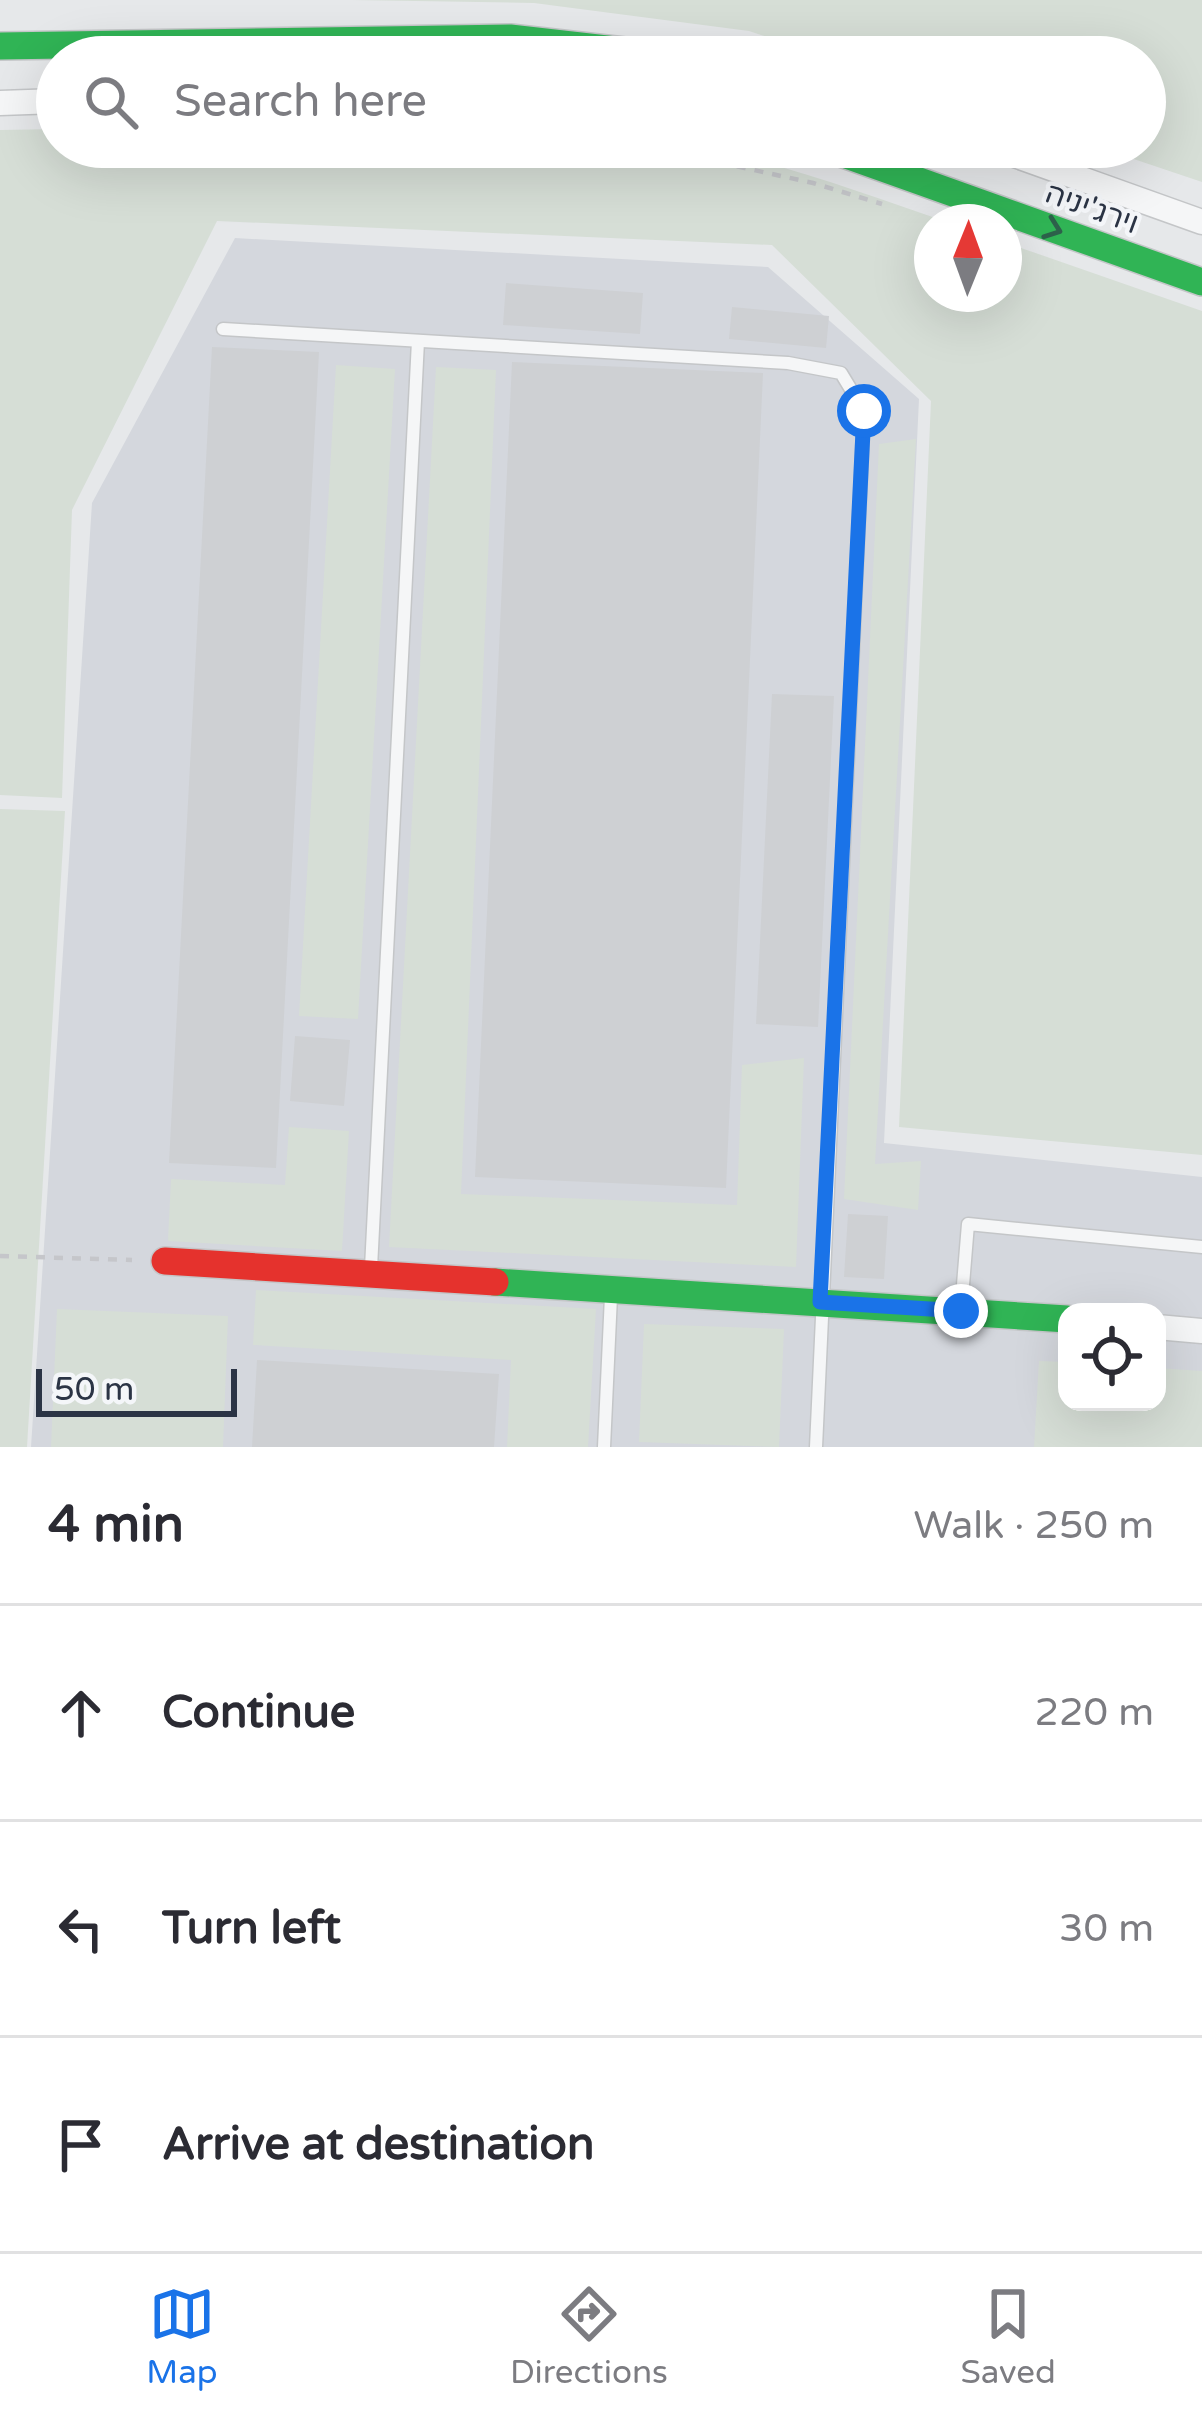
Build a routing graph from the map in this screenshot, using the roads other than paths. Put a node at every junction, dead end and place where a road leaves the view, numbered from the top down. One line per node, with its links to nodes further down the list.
1 (36, 45): 2 (street)
2 (0, 46)
3 (36, 102): 4 (street)
4 (0, 103)
5 (883, 168): 8 (street, וירג'יניה, one-way to 8)
6 (1051, 168): 7 (street, וירג'יניה)
7 (1202, 222)
8 (1202, 282)
9 (223, 329): 10 (lane)
10 (418, 341): 13 (lane); 15 (lane)
11 (1202, 1246): 16 (lane)
12 (165, 1261): 13 (street)
13 (370, 1274): 14 (street)
14 (612, 1289): 15 (street); 20 (lane)
15 (820, 1302): 16 (street); 21 (lane)
16 (961, 1311): 17 (street)
17 (1058, 1318)
18 (1166, 1328): 19 (street)
19 (1202, 1331)
20 (604, 1447)
21 (816, 1447)

